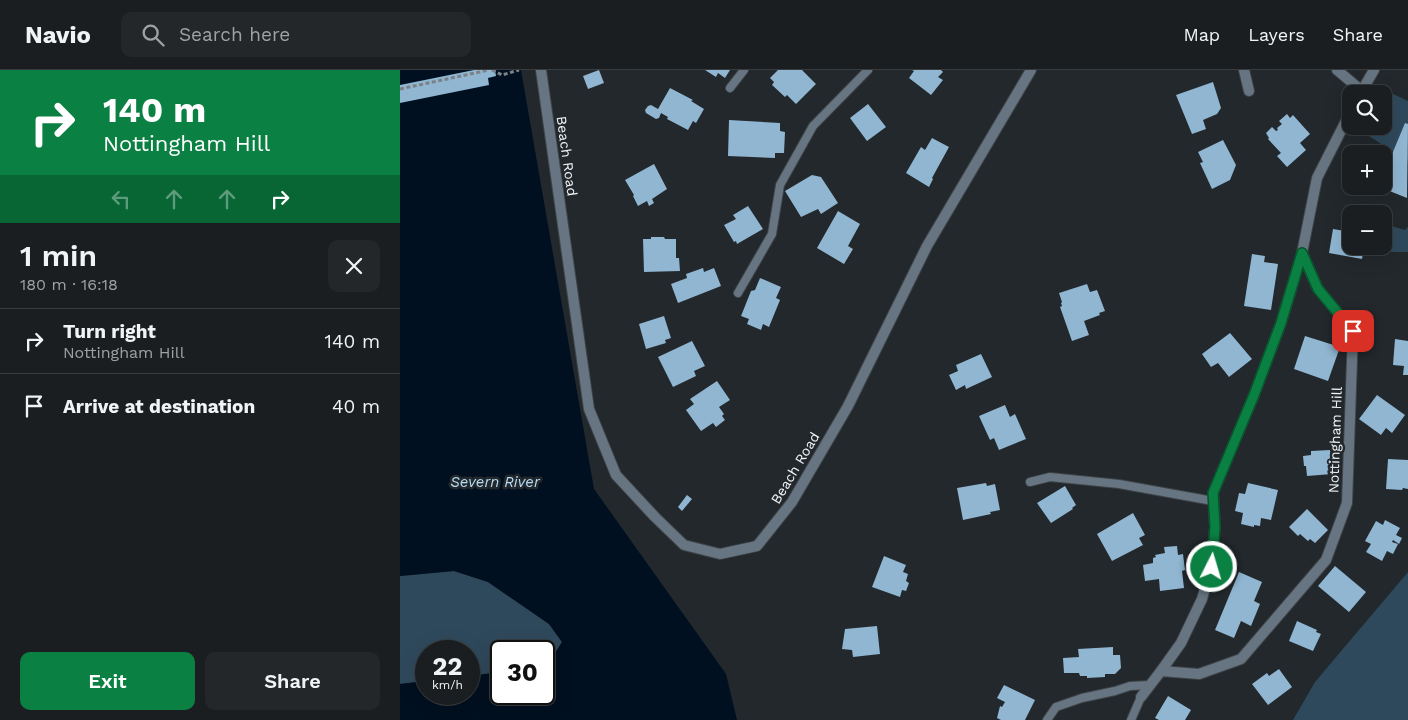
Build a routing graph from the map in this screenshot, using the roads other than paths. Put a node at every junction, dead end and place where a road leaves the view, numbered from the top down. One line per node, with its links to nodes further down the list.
1 (542, 70): 4 (street, Beach Road)
2 (744, 70): 10 (lane)
3 (868, 70): 14 (lane)
4 (1031, 70)
5 (1244, 70): 11 (street)
6 (1336, 70): 8 (street)
7 (1374, 70): 9 (street)
8 (1353, 85)
9 (1365, 85)
10 (730, 88)
11 (1249, 90)
12 (1342, 129): 13 (street)
13 (1302, 253): 16 (street); 17 (street, Nottingham Hill)
14 (738, 293)
15 (1030, 482): 16 (lane)
16 (1213, 501): 17 (street)
17 (1161, 671): 18 (street)
18 (1150, 685): 19 (street); 20 (lane)
19 (1141, 697): 21 (lane)
20 (1047, 720)
21 (1131, 720)

